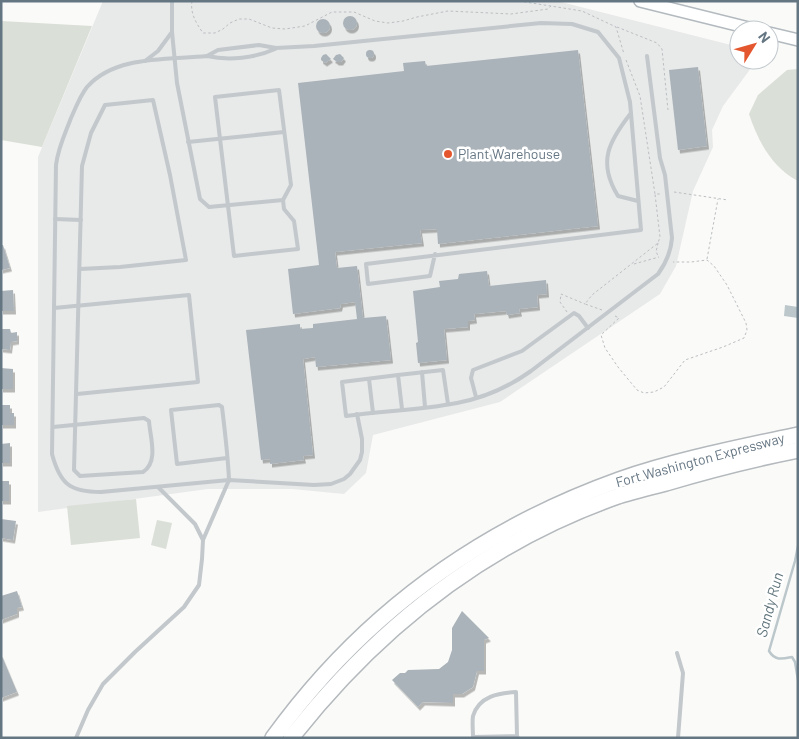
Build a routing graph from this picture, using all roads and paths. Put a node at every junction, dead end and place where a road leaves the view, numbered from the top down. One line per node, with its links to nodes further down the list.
1 (172, 1): 6 (lane)
2 (192, 1): 3 (path)
3 (519, 1)
4 (640, 1): 5 (street)
5 (729, 23)
6 (172, 32): 12 (lane); 13 (lane)
7 (779, 35): 8 (street)
8 (798, 40)
9 (276, 48): 10 (lane); 10 (lane); 14 (lane)
10 (207, 56): 12 (lane)
11 (647, 56): 36 (lane)
12 (174, 59): 13 (lane); 17 (lane)
13 (145, 61): 23 (lane)
14 (631, 113): 21 (lane); 21 (lane)
15 (284, 132): 16 (lane); 16 (lane); 19 (lane)
16 (220, 139): 17 (lane); 22 (lane)
17 (188, 142): 22 (lane)
18 (655, 194): 25 (path)
19 (283, 200): 22 (lane); 22 (lane)
20 (728, 200): 29 (path)
21 (638, 201): 26 (lane)
22 (228, 205)
23 (55, 219): 24 (lane); 35 (lane)
24 (81, 220): 32 (lane); 32 (lane)
25 (658, 242): 27 (path); 31 (path)
26 (435, 254): 26 (lane)
27 (660, 257): 28 (path); 31 (path)
28 (663, 258)
29 (707, 260): 30 (path); 36 (path)
30 (671, 261)
31 (633, 264): 33 (path)
32 (80, 269): 34 (lane)
33 (585, 304): 36 (path); 37 (path)
34 (78, 306): 35 (lane); 42 (lane); 42 (lane)
35 (54, 308): 50 (lane)
36 (609, 313): 38 (lane)
37 (570, 316): 38 (lane); 43 (lane)
38 (588, 328): 43 (lane)
39 (422, 372): 40 (lane); 44 (lane); 45 (lane)
40 (398, 375): 41 (lane); 46 (lane)
41 (369, 379): 47 (lane); 48 (lane)
42 (77, 394): 49 (lane)
43 (476, 397): 44 (lane)
44 (448, 404): 45 (lane)
45 (424, 406): 46 (lane)
46 (402, 409): 47 (lane)
47 (373, 412): 48 (lane)
48 (358, 414): 54 (lane)
49 (76, 425): 49 (lane); 50 (lane)
50 (53, 427): 55 (lane)
51 (798, 435): 60 (highway, Fort Washington Expressway)
52 (798, 450): 61 (highway, Fort Washington Expressway)
53 (228, 458): 53 (lane); 54 (lane)
54 (230, 480): 55 (lane); 56 (lane)
55 (158, 487): 56 (lane)
56 (203, 540): 59 (lane)
57 (677, 653): 62 (lane)
58 (517, 737): 58 (lane)
59 (76, 738)
60 (273, 738)
61 (291, 738)
62 (678, 738)

